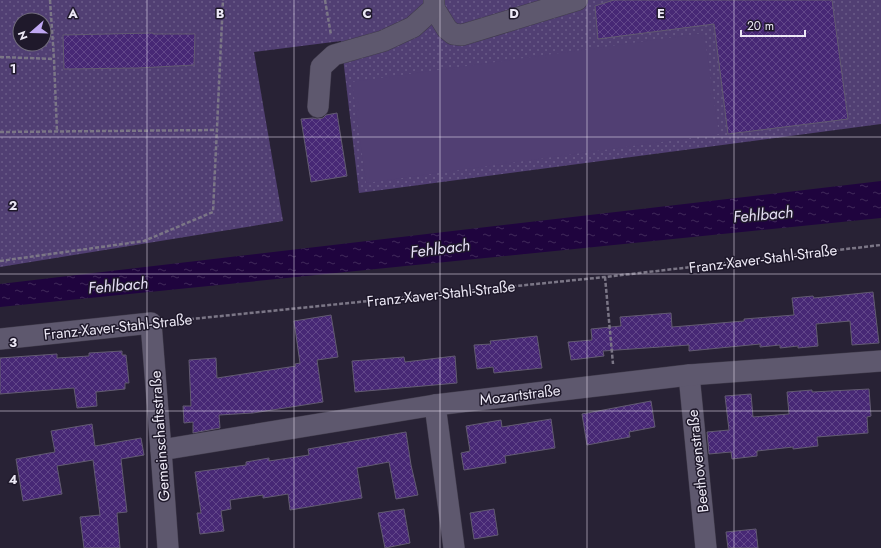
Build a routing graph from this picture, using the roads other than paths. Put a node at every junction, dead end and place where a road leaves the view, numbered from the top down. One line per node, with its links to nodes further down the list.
1 (577, 0): 2 (street)
2 (434, 4): 3 (street)
3 (318, 107)
4 (151, 323): 5 (street, Franz-Xaver-Stahl-Straße); 9 (street, Gemeinschaftsstraße)
5 (0, 339)
6 (881, 361): 7 (street, Mozartstraße)
7 (689, 375): 8 (street, Mozartstraße); 12 (street, Beethovenstraße)
8 (435, 405): 9 (street, Mozartstraße); 11 (street)
9 (161, 450): 10 (street, Gemeinschaftsstraße)
10 (168, 548)
11 (454, 548)
12 (706, 548)

